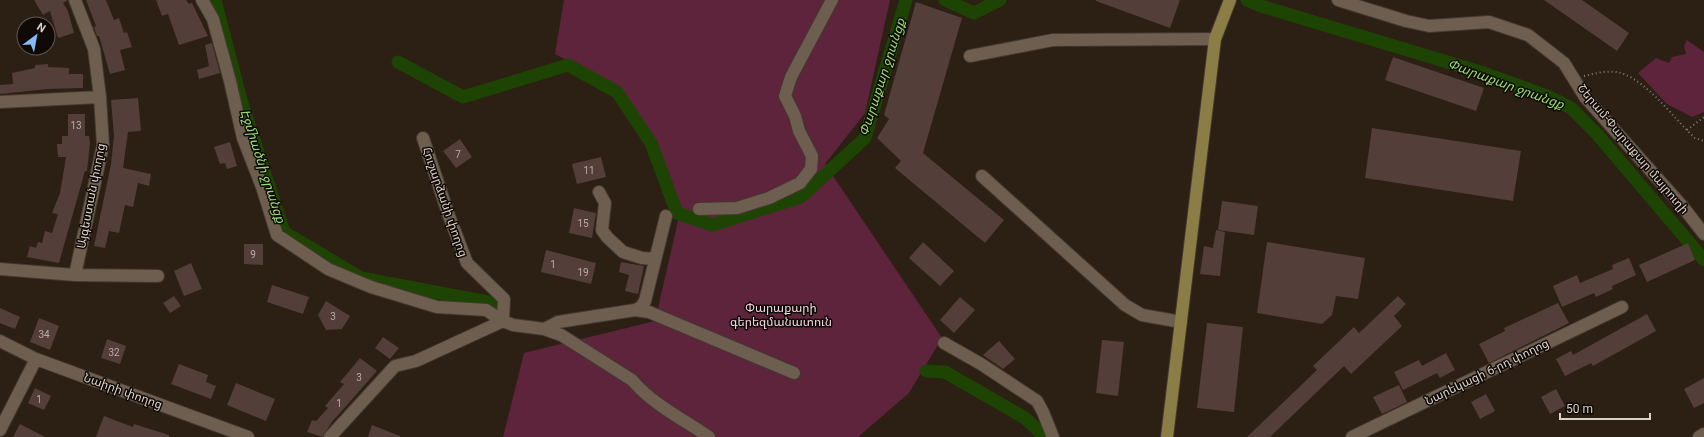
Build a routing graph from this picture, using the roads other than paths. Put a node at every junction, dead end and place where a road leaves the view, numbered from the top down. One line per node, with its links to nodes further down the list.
1 (75, 0): 8 (street, Այգեստան փողոց)
2 (202, 0): 22 (street)
3 (832, 0): 13 (street)
4 (1230, 0): 6 (main road)
5 (1338, 0): 15 (street, Շերամ-Փարաքար մայրուղի)
6 (1215, 39): 7 (street); 23 (main road)
7 (970, 56)
8 (100, 97): 9 (street); 18 (street, Այգեստան փողոց)
9 (0, 102)
10 (423, 138): 22 (street, Հուշարձանի փողոց)
11 (982, 176): 23 (street)
12 (600, 192): 16 (street)
13 (699, 209)
14 (666, 216): 16 (street)
15 (1704, 234)
16 (655, 259): 21 (street)
17 (0, 269): 18 (street)
18 (75, 275): 19 (street)
19 (158, 276)
20 (1622, 308): 36 (street, Նարեկացի 6-րդ փողոց)
21 (635, 310): 24 (street); 28 (street)
22 (503, 321): 24 (street); 32 (street)
23 (1181, 322): 35 (main road)
24 (544, 329): 33 (street)
25 (0, 341): 27 (street, Նաիրի փողոց)
26 (944, 343): 34 (street)
27 (36, 359): 29 (street); 31 (street, Նաիրի փողոց)
28 (794, 373)
29 (0, 430)
30 (1704, 434): 37 (street)
31 (243, 436)
32 (330, 437)
33 (709, 437)
34 (1053, 437)
35 (1167, 437)
36 (1352, 437)
37 (1699, 437)

